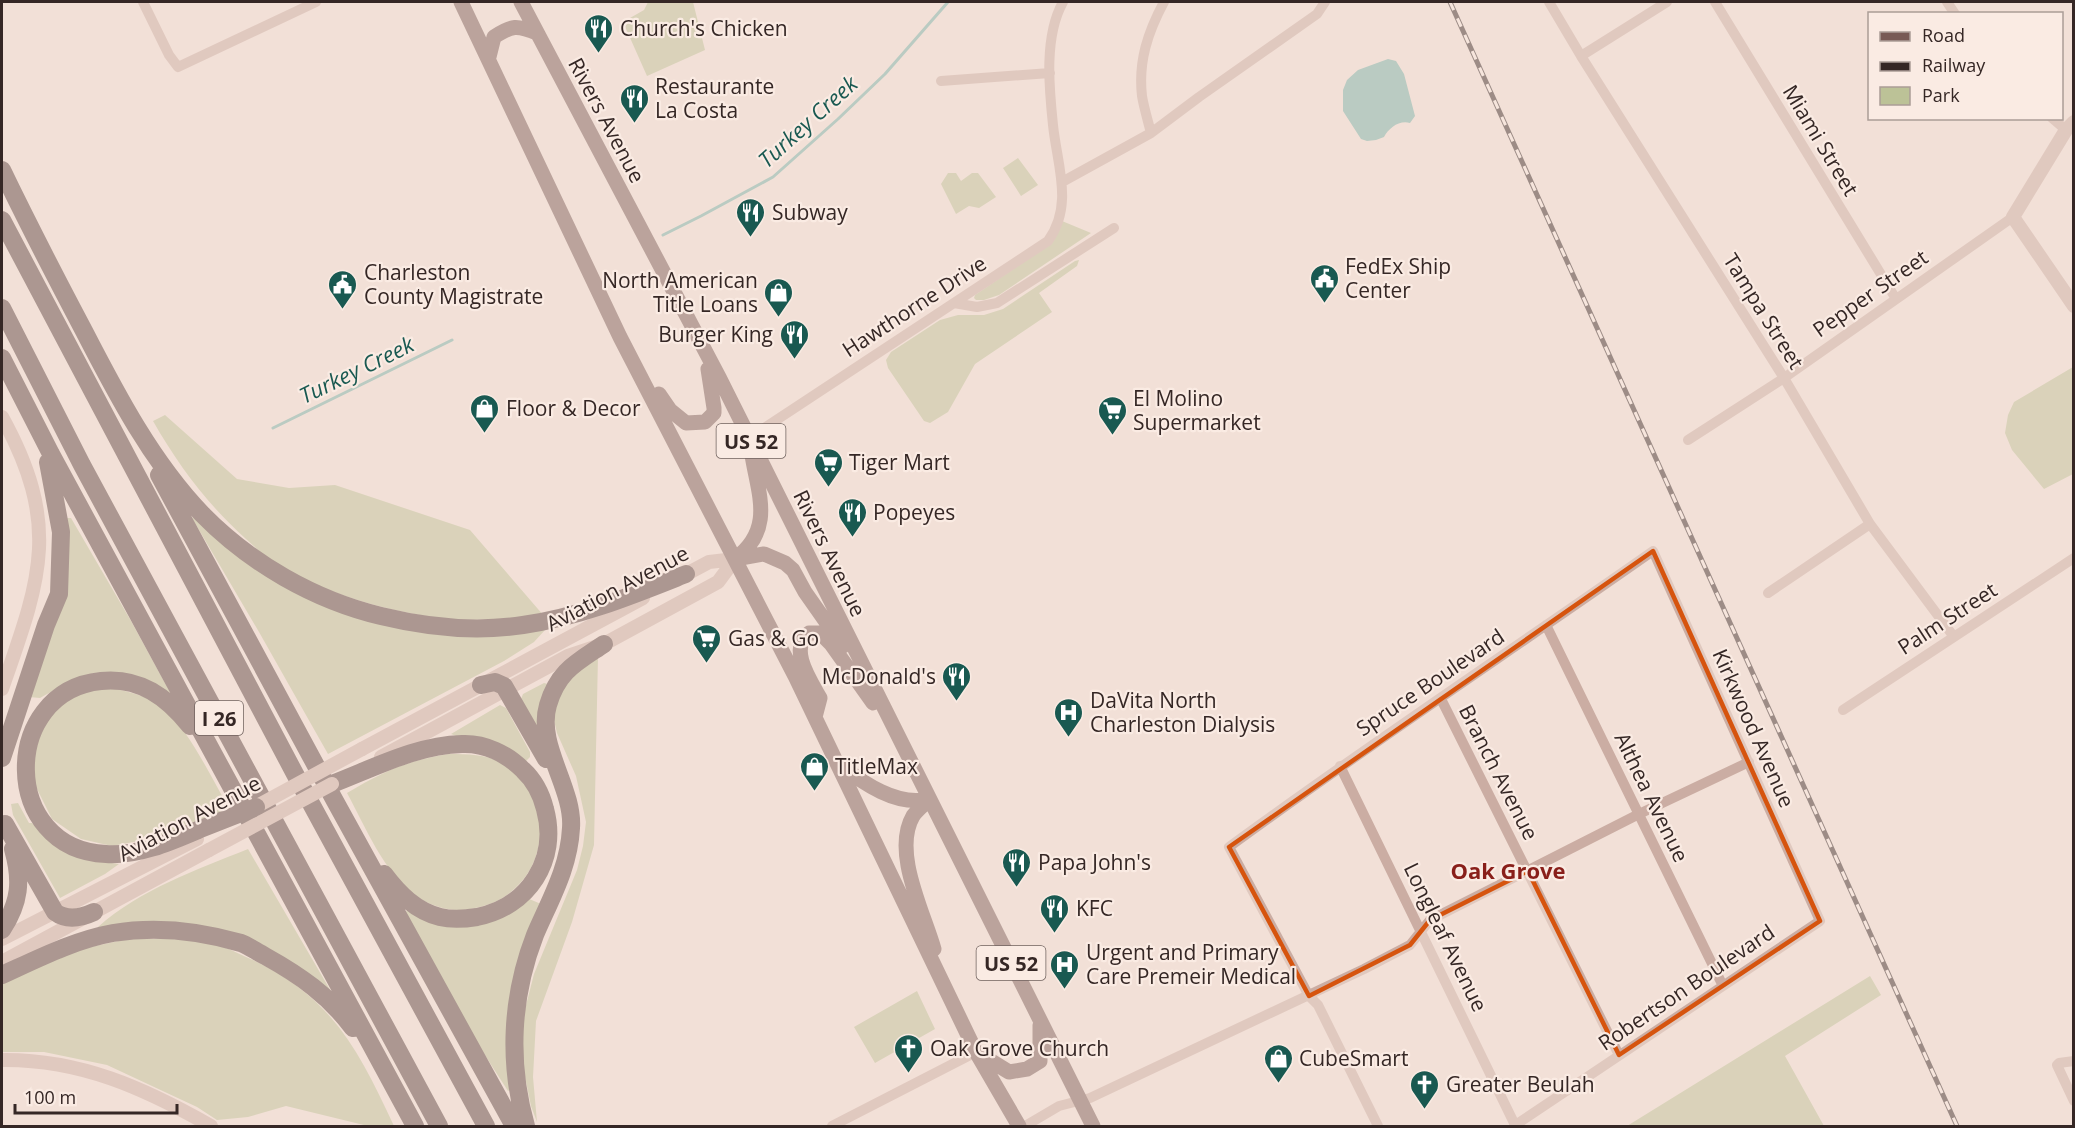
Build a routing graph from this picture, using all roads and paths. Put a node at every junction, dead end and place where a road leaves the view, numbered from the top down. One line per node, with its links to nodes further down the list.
1 (143, 2): 2 (street)
2 (316, 2)
3 (461, 2): 13 (main road, US 52)
4 (521, 2): 11 (main road, Rivers Avenue / US 52)
5 (1063, 2): 14 (street, Hawthorne Drive)
6 (1164, 2): 17 (street)
7 (1325, 2): 17 (street)
8 (1549, 2): 12 (street, Tampa Street)
9 (1667, 2): 12 (street)
10 (1715, 2): 23 (street, Miami Street)
11 (537, 33): 13 (main road); 28 (main road, Rivers Avenue / US 52)
12 (1581, 56): 31 (street, Tampa Street)
13 (489, 57): 27 (main road, US 52)
14 (1050, 73): 15 (street); 19 (street, Hawthorne Drive)
15 (941, 81)
16 (2070, 126): 20 (street)
17 (1151, 133): 19 (street)
18 (2, 170): 32 (highway)
19 (1062, 182): 24 (street, Hawthorne Drive)
20 (2013, 217): 23 (street, Pepper Street); 25 (street)
21 (2, 220): 89 (highway, I 26)
22 (1114, 228): 24 (street)
23 (1896, 299): 31 (street, Pepper Street)
24 (954, 303): 34 (street, Hawthorne Drive)
25 (2073, 306)
26 (2, 308): 88 (highway, I 26)
27 (620, 337): 28 (main road); 39 (main road, US 52)
28 (704, 349): 34 (main road, Rivers Avenue / US 52)
29 (2, 358): 30 (highway)
30 (12, 378): 53 (highway); 60 (highway)
31 (1784, 378): 35 (street, Pepper Street); 36 (street, Tampa Street)
32 (110, 383): 40 (highway); 59 (highway)
33 (2, 417): 46 (street)
34 (749, 438): 39 (main road); 48 (main road, Rivers Avenue / US 52)
35 (1688, 440)
36 (1870, 524): 41 (street); 43 (street, Tampa Street)
37 (1653, 550): 42 (street, Spruce Boulevard); 55 (street, Kirkwood Avenue)
38 (2073, 558): 43 (street, Palm Street)
39 (735, 559): 40 (street, Aviation Avenue); 44 (street, Aviation Avenue); 48 (main road); 51 (main road, US 52)
40 (686, 574): 45 (street, Aviation Avenue)
41 (1768, 593)
42 (1546, 625): 49 (street, Spruce Boulevard); 63 (street, Althea Avenue)
43 (1953, 637): 50 (street, Palm Street)
44 (604, 644): 47 (street, Aviation Avenue); 58 (highway)
45 (481, 685): 47 (highway); 62 (street, Aviation Avenue, bridge)
46 (2, 689)
47 (507, 689): 56 (street, Aviation Avenue); 58 (highway)
48 (876, 692): 52 (main road, Rivers Avenue / US 52)
49 (1441, 699): 57 (street, Spruce Boulevard); 66 (street, Branch Avenue)
50 (1843, 710)
51 (815, 717): 52 (main road); 54 (main road, US 52)
52 (902, 745): 61 (main road, Rivers Avenue / US 52)
53 (2, 758)
54 (837, 762): 61 (main road); 75 (main road, US 52)
55 (1749, 762): 63 (street); 69 (street, Kirkwood Avenue)
56 (371, 766): 59 (highway); 59 (highway)
57 (1340, 766): 71 (street, Longleaf Avenue); 77 (street, Spruce Boulevard)
58 (563, 789): 91 (highway)
59 (333, 792): 68 (street, Aviation Avenue, bridge); 90 (highway)
60 (238, 798): 65 (highway); 83 (highway)
61 (929, 799): 75 (main road); 78 (main road, Rivers Avenue / US 52)
62 (256, 807): 65 (highway, bridge)
63 (1639, 814): 66 (street); 76 (street, Althea Avenue)
64 (3, 819): 67 (highway); 70 (highway)
65 (200, 833): 67 (street, Aviation Avenue)
66 (1528, 871): 71 (street); 80 (street, Branch Avenue)
67 (55, 912): 68 (highway); 72 (street, Aviation Avenue)
68 (94, 912): 73 (street, Aviation Avenue)
69 (1820, 921): 76 (street, Robertson Boulevard)
70 (2, 930)
71 (1421, 930): 77 (street); 97 (street, Longleaf Avenue)
72 (2, 939)
73 (2, 962)
74 (2, 975): 83 (highway)
75 (942, 983): 79 (main road, US 52)
76 (1723, 986): 80 (street, Robertson Boulevard)
77 (1309, 996): 84 (street); 96 (street)
78 (1040, 1022): 79 (main road); 84 (main road, Rivers Avenue / US 52)
79 (976, 1052): 92 (street); 93 (main road, US 52)
80 (1620, 1055): 97 (street, Robertson Boulevard)
81 (2, 1060): 86 (street)
82 (2073, 1061): 85 (street)
83 (401, 1101): 87 (highway)
84 (1080, 1101): 94 (street); 95 (main road, Rivers Avenue / US 52)
85 (2073, 1101)
86 (211, 1126)
87 (415, 1126)
88 (439, 1126)
89 (486, 1126)
90 (514, 1126)
91 (526, 1126)
92 (832, 1126)
93 (1019, 1126)
94 (1025, 1126)
95 (1093, 1126)
96 (1378, 1126)
97 (1514, 1126)

